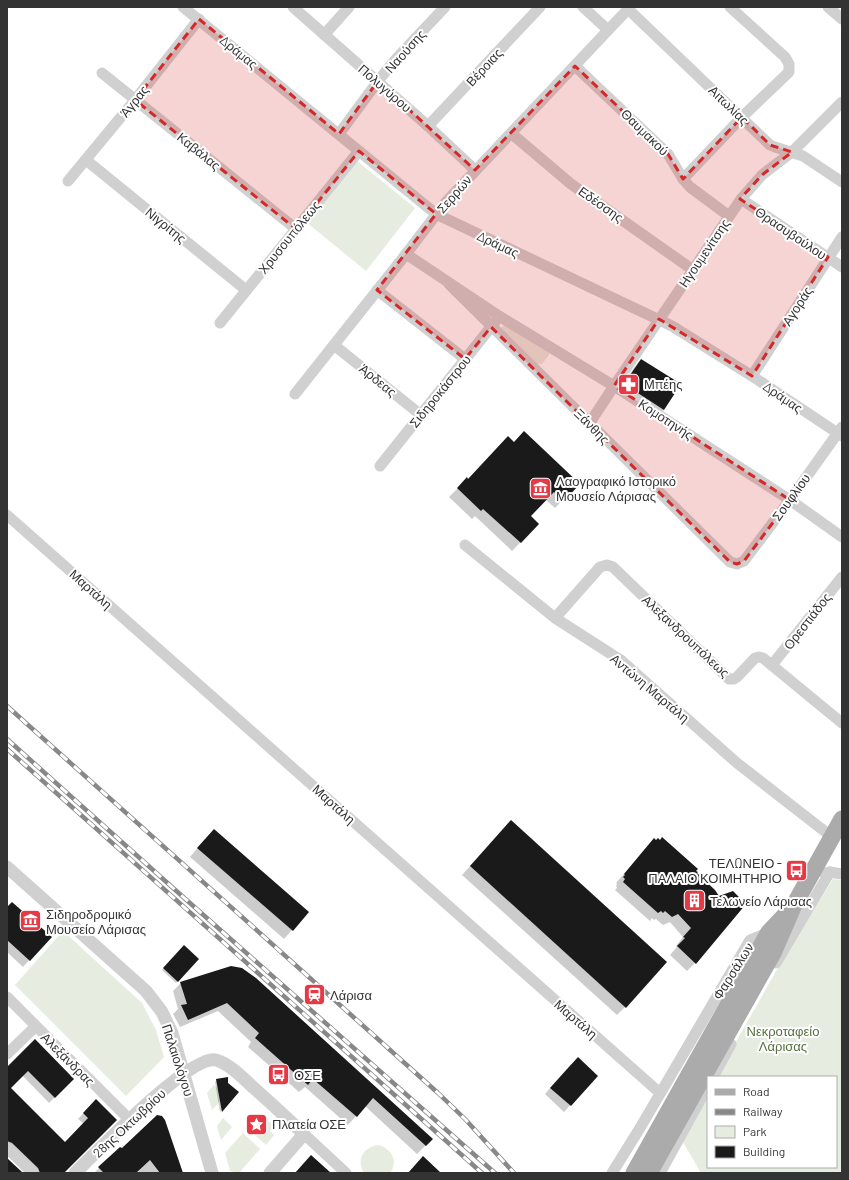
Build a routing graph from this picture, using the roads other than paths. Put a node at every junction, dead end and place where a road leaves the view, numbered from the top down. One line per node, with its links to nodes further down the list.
1 (183, 7): 9 (street, Δράμας)
2 (293, 7): 11 (street, Πολυγύρου)
3 (349, 7): 11 (street)
4 (444, 7): 14 (street, Ναούσης)
5 (540, 7): 18 (street, Βέροιας)
6 (583, 7): 10 (street)
7 (730, 7): 17 (street)
8 (629, 8): 10 (street, Σερρών); 17 (street, Αιτωλίας)
9 (199, 19): 15 (street, Άγρας); 19 (street, Δράμας)
10 (608, 30): 12 (street, Σερρών)
11 (324, 35): 14 (street, Πολυγύρου)
12 (576, 66): 20 (street, Σερρών); 25 (street, Θαυμακού)
13 (102, 73): 15 (street, Καβάλας)
14 (378, 81): 18 (street, Πολυγύρου); 19 (street, Ναούσης)
15 (135, 100): 23 (street, Άγρας); 31 (street, Καβάλας)
16 (842, 102): 22 (street, Ηγουμενίτσης)
17 (742, 117): 22 (street, Αιτωλίας); 25 (street)
18 (428, 126): 24 (street, Πολυγύρου)
19 (338, 134): 21 (street, Δράμας)
20 (512, 134): 24 (street, Σερρών); 36 (street, Εδέσσης)
21 (359, 151): 29 (street, Δράμας); 31 (street, Χρυσουπόλεως)
22 (792, 152): 27 (street, Αιτωλίας); 28 (street, Ηγουμενίτσης)
23 (86, 160): 26 (street, Άγρας); 38 (street, Νιγρίτης)
24 (475, 170): 29 (street, Σερρών)
25 (683, 179): 30 (street, Θαυμακού)
26 (68, 181)
27 (842, 182)
28 (741, 199): 30 (street, Ηγουμενίτσης); 34 (street, Θρασυβούλου)
29 (436, 214): 33 (street, Σερρών); 41 (street, Δράμας)
30 (729, 216): 36 (street, Ηγουμενίτσης)
31 (296, 228): 38 (street, Χρυσουπόλεως)
32 (842, 237): 34 (street, Αγοράς)
33 (406, 254): 37 (street, Κομοτηνής); 39 (street, Σερρών)
34 (828, 257): 35 (street, Θρασυβούλου); 46 (street, Αγοράς)
35 (842, 267)
36 (693, 270): 41 (street, Ηγουμενίτσης)
37 (449, 284): 40 (street, Κομοτηνής); 43 (street, Ξάνθης)
38 (246, 290): 42 (street, Χρυσουπόλεως)
39 (377, 290): 44 (street, Σερρών); 45 (street)
40 (499, 316): 43 (street, Σιδηροκάστρου); 47 (street, Κομοτηνής)
41 (660, 319): 46 (street, Δράμας); 47 (street, Ηγουμενίτσης)
42 (220, 323)
43 (491, 327): 45 (street, Σιδηροκάστρου); 50 (street, Ξάνθης)
44 (334, 345): 48 (street, Σερρών); 49 (street, Άρδεας)
45 (466, 358): 49 (street, Σιδηροκάστρου)
46 (752, 376): 51 (street, Δράμας)
47 (614, 386): 50 (street, Ηγουμενίτσης); 53 (street, Κομοτηνής)
48 (295, 394)
49 (421, 415): 52 (street, Σιδηροκάστρου)
50 (589, 424): 57 (street, Ξάνθης)
51 (840, 432): 53 (street, Σουφλίου)
52 (380, 466)
53 (790, 500): 55 (street, Κομοτηνής); 57 (street, Σουφλίου)
54 (7, 515): 75 (street, Μαρτάλη)
55 (842, 537)
56 (465, 544): 59 (street, Αντώνη Μαρτάλη)
57 (737, 564)
58 (842, 576): 60 (street, Ορεστιάδος)
59 (555, 618): 60 (street, Αλεξανδρουπόλεως); 63 (street, Αντώνη Μαρτάλη)
60 (772, 665): 61 (street, Αλεξανδρουπόλεως)
61 (842, 723)
62 (842, 819): 63 (main road)
63 (832, 837): 67 (main road)
64 (7, 867): 72 (street, Παλαιολόγου)
65 (830, 872): 66 (street); 67 (street); 73 (street)
66 (842, 874)
67 (810, 877): 68 (main road)
68 (774, 936): 75 (street, Φαρσάλων); 85 (main road, Φαρσάλων); 86 (main road, Φαρσάλων)
69 (7, 997): 70 (street, Αλεξάνδρας)
70 (35, 1027): 71 (street); 76 (street, Αλεξάνδρας)
71 (7, 1054)
72 (183, 1074): 76 (street, 28ης Οκτωβρίου); 77 (street, 28ης Οκτωβρίου); 82 (street, Παλαιολόγου)
73 (714, 1076)
74 (707, 1088): 87 (street)
75 (660, 1093): 79 (street, Φαρσάλων)
76 (130, 1120): 81 (street, 28ης Οκτωβρίου)
77 (304, 1134): 83 (street); 84 (street)
78 (7, 1148): 80 (street)
79 (615, 1170)
80 (33, 1173)
81 (75, 1173)
82 (212, 1173)
83 (270, 1173)
84 (346, 1173)
85 (634, 1173)
86 (649, 1173)
87 (660, 1173)

